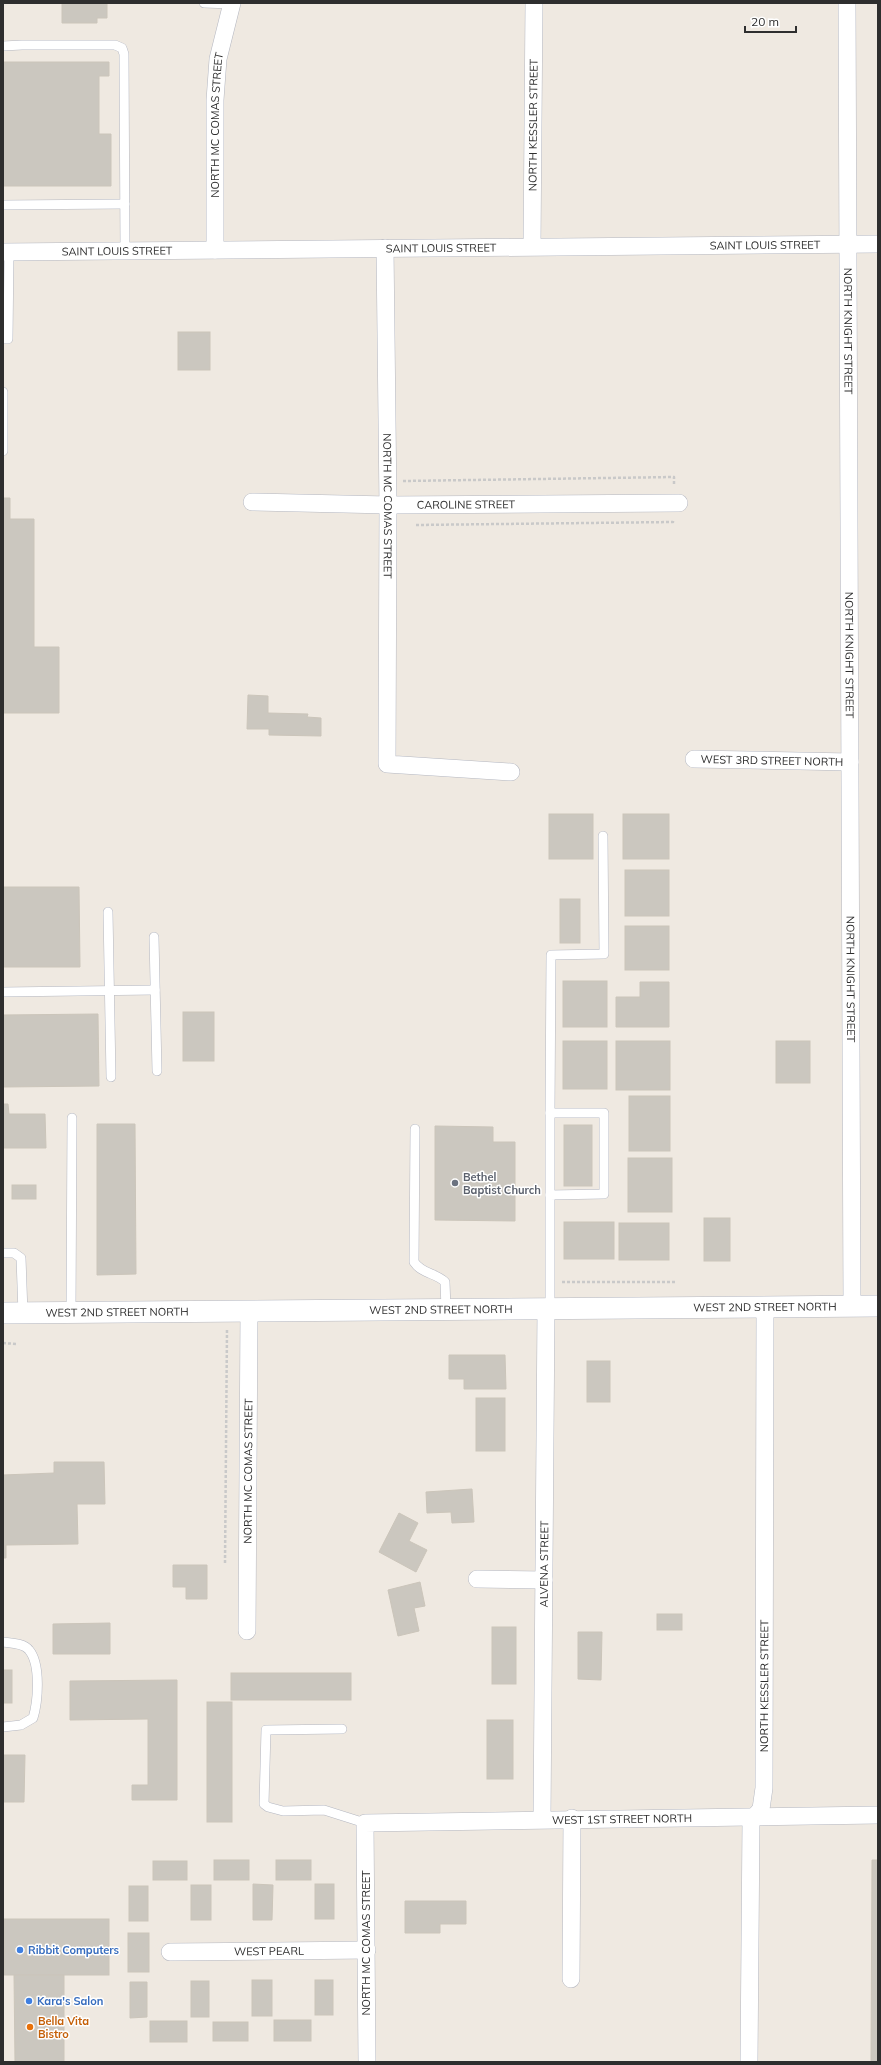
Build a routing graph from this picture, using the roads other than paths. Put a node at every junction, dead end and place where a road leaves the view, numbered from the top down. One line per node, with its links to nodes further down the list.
1 (204, 3): 2 (lane)
2 (232, 3): 12 (street, NORTH MC COMAS STREET)
3 (534, 3): 10 (street, NORTH KESSLER STREET)
4 (847, 3): 8 (street, NORTH KNIGHT STREET)
5 (3, 46): 6 (lane)
6 (125, 204): 7 (lane); 13 (lane)
7 (3, 205)
8 (849, 244): 9 (street, SAINT LOUIS STREET); 10 (street, SAINT LOUIS STREET); 23 (street, NORTH KNIGHT STREET)
9 (878, 244)
10 (532, 246): 11 (street, SAINT LOUIS STREET)
11 (385, 248): 12 (street, SAINT LOUIS STREET); 21 (street, NORTH MC COMAS STREET)
12 (215, 250): 13 (street, SAINT LOUIS STREET)
13 (125, 251): 14 (street, SAINT LOUIS STREET)
14 (6, 252): 15 (lane)
15 (6, 283): 16 (lane)
16 (3, 339)
17 (3, 392): 18 (lane)
18 (3, 451)
19 (252, 502): 21 (street, CAROLINE STREET)
20 (679, 504): 21 (street, CAROLINE STREET)
21 (388, 505): 24 (street, NORTH MC COMAS STREET)
22 (694, 759): 23 (street, WEST 3RD STREET NORTH)
23 (850, 762): 38 (street, NORTH KNIGHT STREET)
24 (511, 772)
25 (603, 836): 33 (lane)
26 (108, 912): 29 (lane)
27 (154, 937): 28 (lane)
28 (155, 990): 29 (lane); 31 (lane)
29 (109, 991): 30 (lane); 32 (lane)
30 (3, 992)
31 (157, 1071)
32 (111, 1077)
33 (550, 1113): 36 (lane); 36 (lane)
34 (72, 1118): 44 (lane)
35 (415, 1129): 42 (lane)
36 (550, 1195): 41 (lane)
37 (3, 1253): 46 (lane)
38 (852, 1306): 39 (street, WEST 2ND STREET NORTH); 40 (street, WEST 2ND STREET NORTH)
39 (878, 1306)
40 (765, 1307): 41 (street, WEST 2ND STREET NORTH); 54 (street, NORTH KESSLER STREET)
41 (548, 1309): 42 (street, WEST 2ND STREET NORTH); 48 (street, ALVENA STREET)
42 (446, 1310): 43 (street, WEST 2ND STREET NORTH)
43 (248, 1311): 44 (street, WEST 2ND STREET NORTH); 49 (street, NORTH MC COMAS STREET)
44 (71, 1312): 46 (street, WEST 2ND STREET NORTH)
45 (3, 1313): 46 (street, WEST 2ND STREET NORTH)
46 (23, 1313)
47 (476, 1579): 48 (street)
48 (544, 1580): 56 (street, ALVENA STREET)
49 (247, 1631)
50 (3, 1642): 51 (lane)
51 (3, 1727)
52 (342, 1729): 57 (lane)
53 (878, 1815): 54 (street, WEST 1ST STREET NORTH)
54 (755, 1816): 55 (street, WEST 1ST STREET NORTH); 62 (street, NORTH KESSLER STREET)
55 (572, 1818): 56 (street, WEST 1ST STREET NORTH); 60 (street)
56 (542, 1819): 57 (street, WEST 1ST STREET NORTH)
57 (365, 1823): 58 (street, NORTH MC COMAS STREET)
58 (367, 1950): 59 (street, WEST PEARL); 61 (street, NORTH MC COMAS STREET)
59 (170, 1952)
60 (571, 1979)
61 (367, 2062)
62 (749, 2062)

